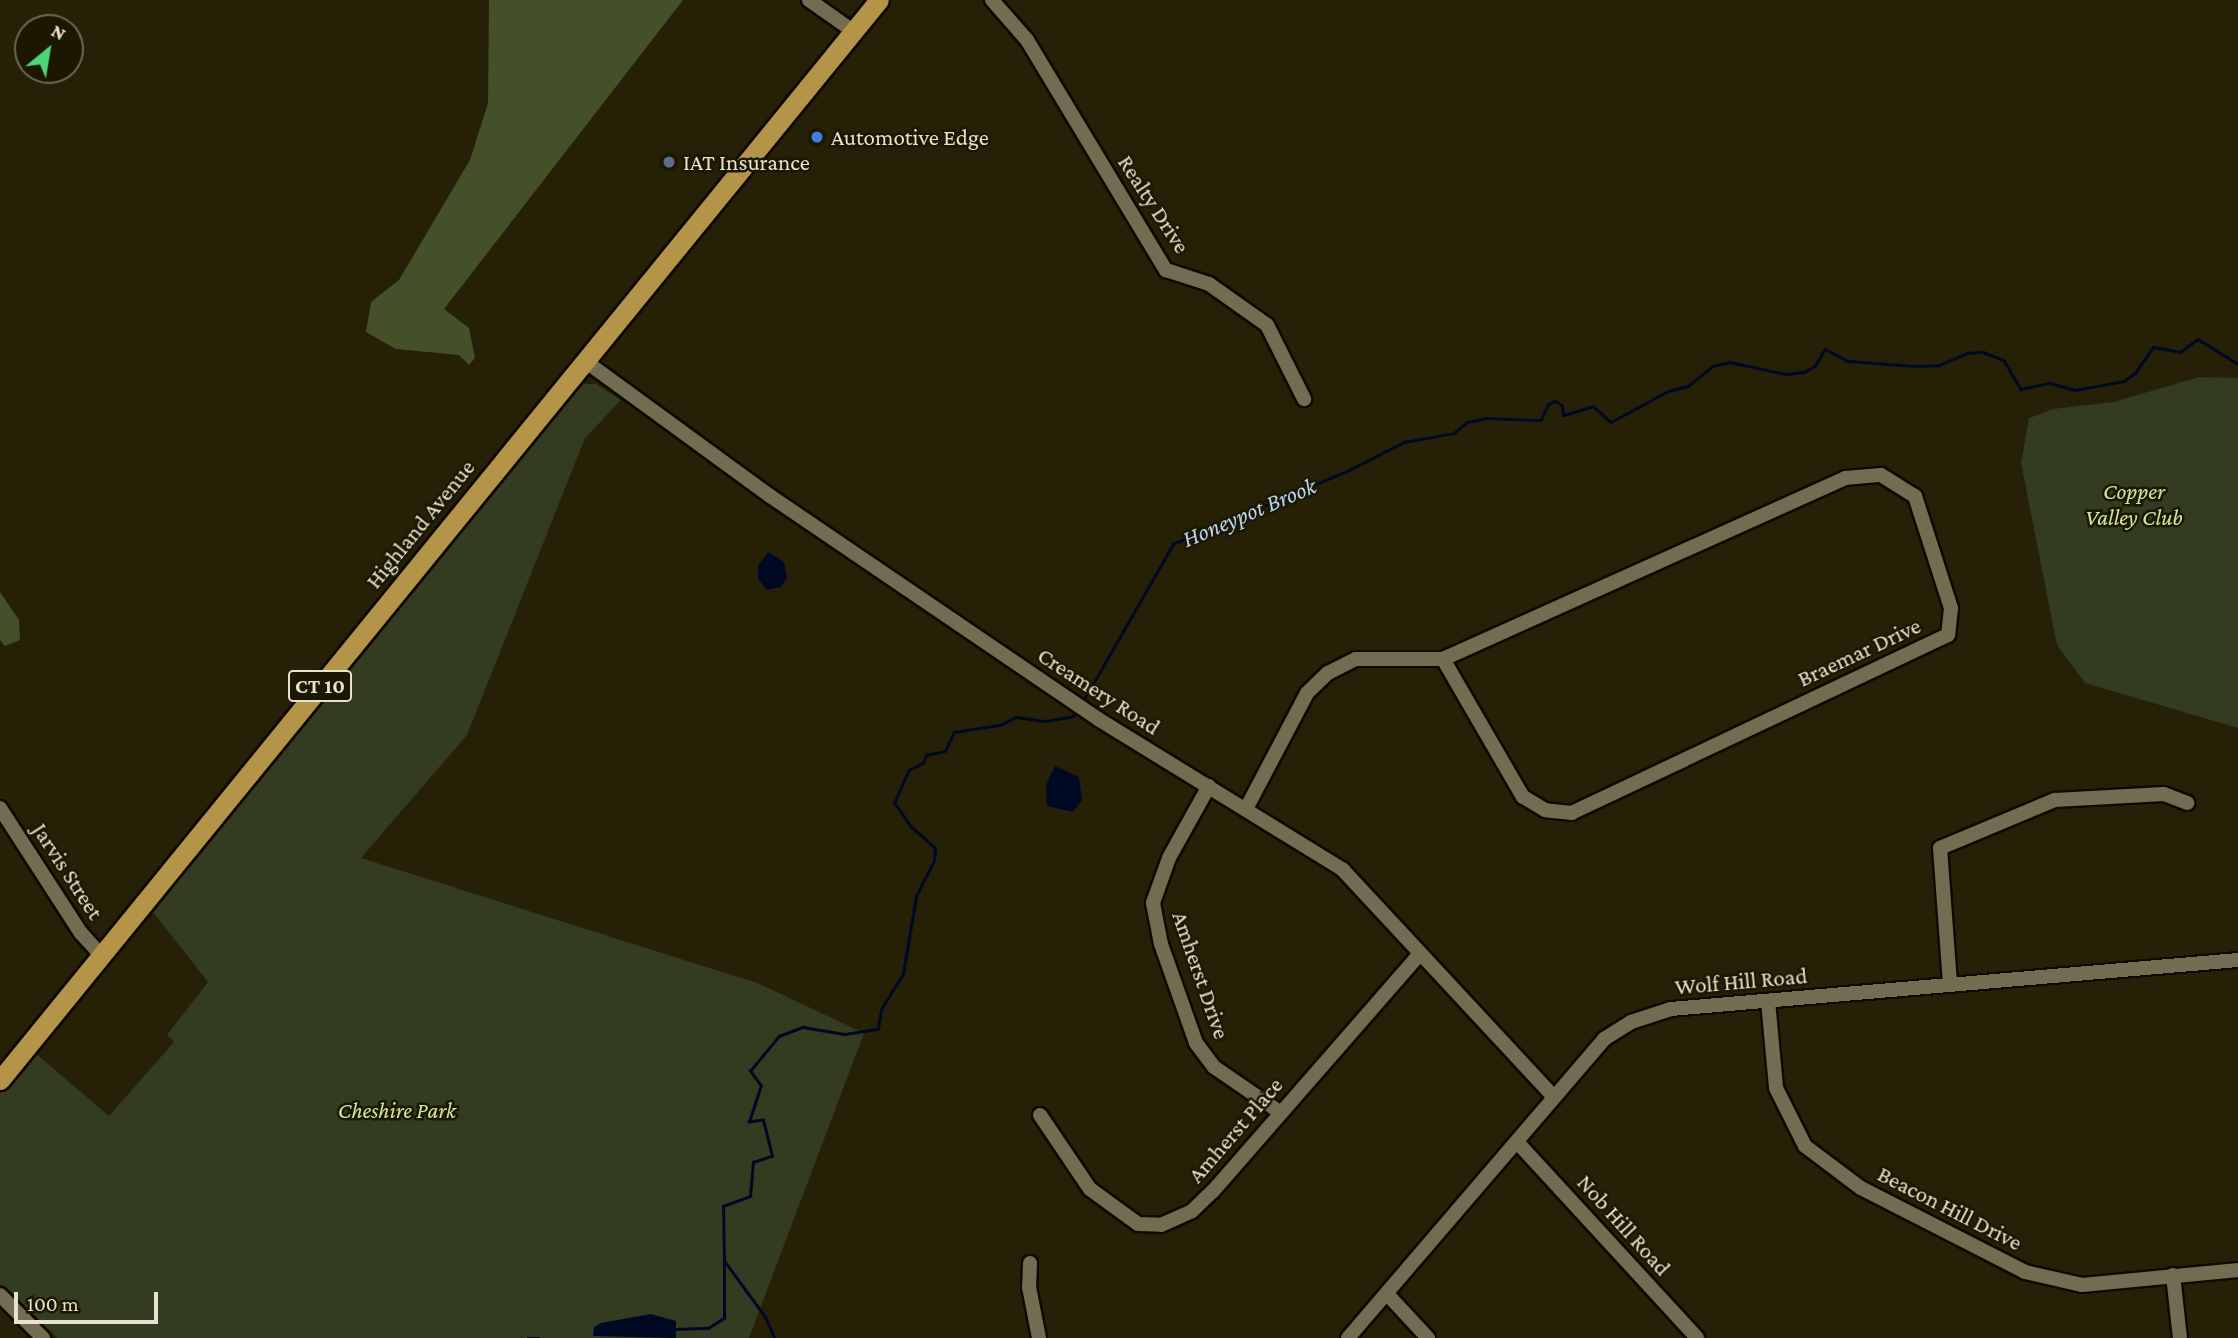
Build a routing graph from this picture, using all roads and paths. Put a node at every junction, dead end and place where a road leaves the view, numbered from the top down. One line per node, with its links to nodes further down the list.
1 (809, 0): 4 (street)
2 (879, 0): 4 (highway, Highland Avenue / CT 10)
3 (992, 0): 6 (street, Realty Drive)
4 (853, 32): 5 (highway, Highland Avenue / CT 10)
5 (585, 361): 8 (street, Creamery Road); 13 (highway, Highland Avenue / CT 10)
6 (1304, 399)
7 (1443, 659): 7 (street, Braemar Drive); 10 (street, Braemar Drive)
8 (1209, 786): 10 (street, Creamery Road); 19 (street, Amherst Drive)
9 (2188, 803): 15 (street)
10 (1247, 807): 12 (street, Creamery Road)
11 (0, 808): 13 (street, Jarvis Street)
12 (1420, 954): 18 (street, Creamery Road); 19 (street, Amherst Place)
13 (101, 955): 17 (highway, Highland Avenue / CT 10)
14 (2238, 960): 15 (street, Wolf Hill Road)
15 (1950, 984): 16 (street, Wolf Hill Road)
16 (1769, 1002): 18 (street, Wolf Hill Road); 24 (street, Beacon Hill Drive)
17 (0, 1080)
18 (1553, 1097): 21 (street, Wolf Hill Road)
19 (1281, 1113): 20 (street, Amherst Place)
20 (1040, 1115)
21 (1517, 1142): 26 (street, Wolf Hill Road); 31 (street, Nob Hill Road)
22 (1030, 1263): 28 (street)
23 (2238, 1270): 24 (street, Beacon Hill Drive)
24 (2173, 1275): 32 (street)
25 (0, 1295): 27 (street)
26 (1388, 1296): 29 (street, Wolf Hill Road); 30 (street)
27 (43, 1338)
28 (1039, 1338)
29 (1348, 1338)
30 (1428, 1338)
31 (1696, 1338)
32 (2180, 1338)

